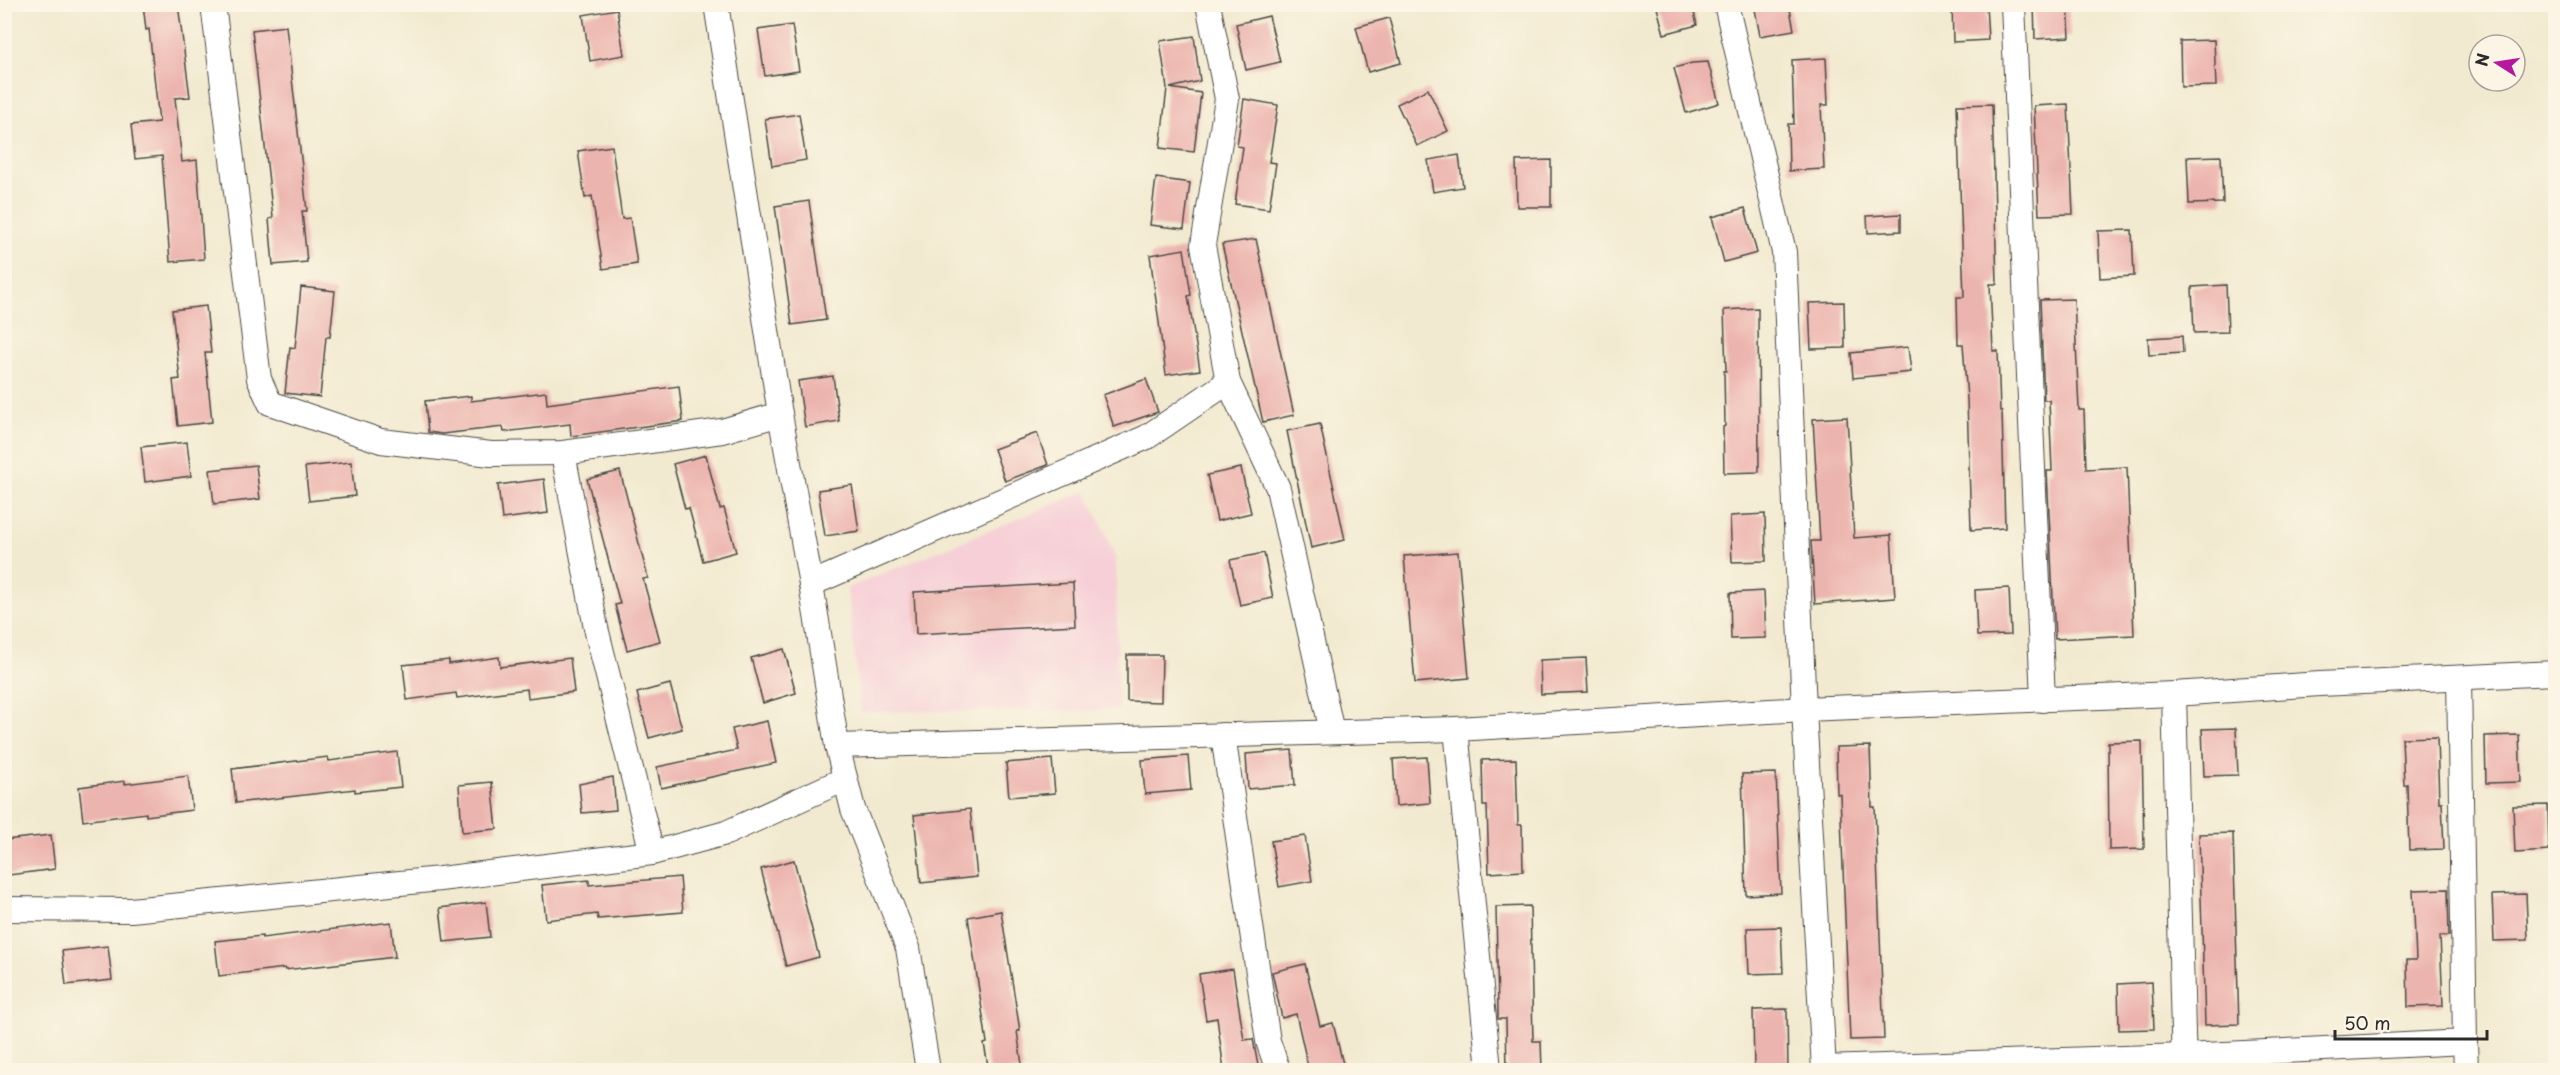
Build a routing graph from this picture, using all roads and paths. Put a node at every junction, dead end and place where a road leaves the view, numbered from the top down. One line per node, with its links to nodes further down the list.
1 (213, 4): 8 (street)
2 (716, 4): 7 (street)
3 (1209, 4): 6 (street)
4 (1726, 4): 14 (street)
5 (2013, 4): 13 (street)
6 (1228, 382): 9 (street); 16 (street)
7 (780, 414): 8 (street); 9 (street)
8 (563, 453): 20 (street)
9 (811, 584): 18 (street)
10 (2556, 674): 11 (street)
11 (2460, 678): 12 (street); 22 (street)
12 (2174, 694): 13 (street); 23 (street)
13 (2043, 700): 14 (street)
14 (1804, 709): 15 (street); 24 (street)
15 (1456, 729): 16 (street); 27 (street)
16 (1332, 732): 17 (street)
17 (1223, 735): 18 (street); 26 (street)
18 (837, 746): 19 (street)
19 (845, 779): 20 (street); 25 (street)
20 (652, 853): 21 (street)
21 (4, 909)
22 (2465, 1042): 23 (street); 28 (street)
23 (2184, 1063): 24 (street)
24 (1824, 1069)
25 (928, 1071)
26 (1278, 1071)
27 (1489, 1071)
28 (2466, 1071)

